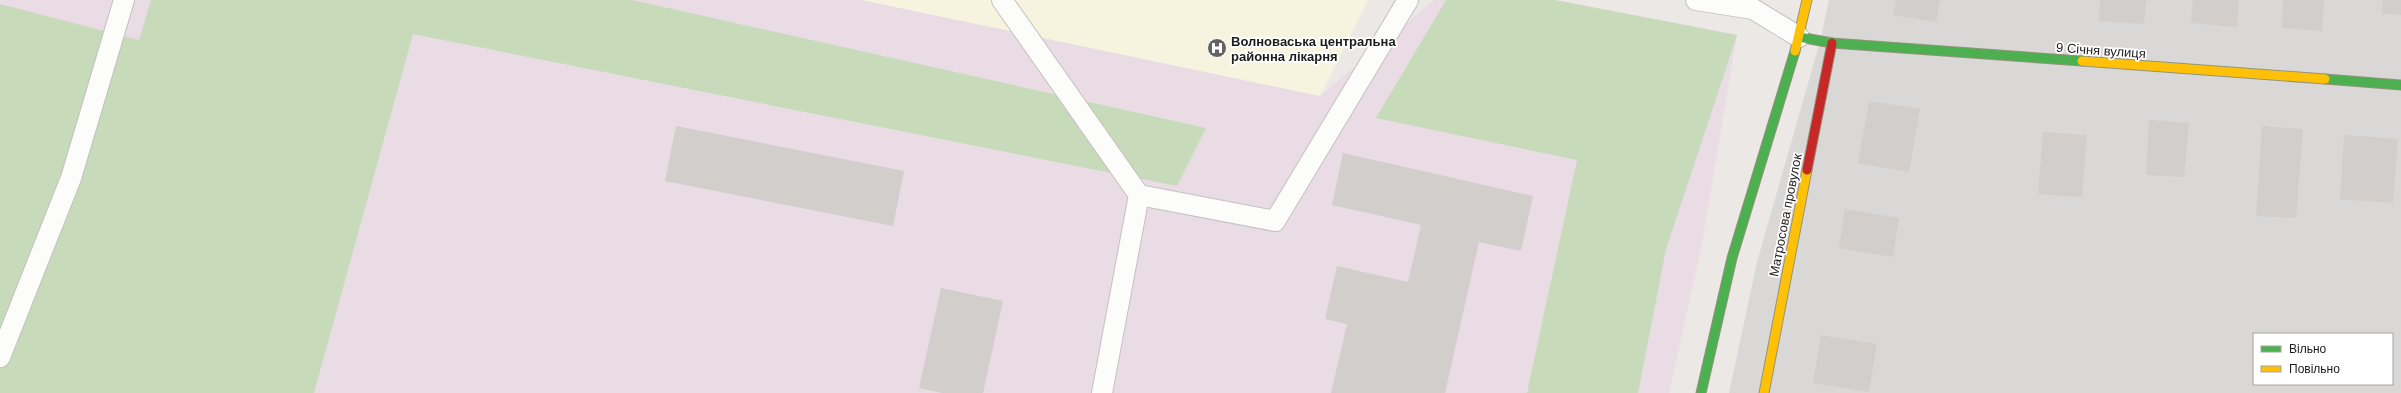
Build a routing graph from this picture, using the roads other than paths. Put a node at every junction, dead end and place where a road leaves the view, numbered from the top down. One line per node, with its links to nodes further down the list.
1 (124, 0): 10 (lane)
2 (1002, 0): 9 (lane)
3 (1408, 0): 9 (lane)
4 (1696, 0): 6 (lane)
5 (1807, 0): 6 (street)
6 (1799, 37): 7 (street, 9 Січня вулиця); 12 (street)
7 (1832, 43): 8 (street, 9 Січня вулиця); 13 (street, Матросова провулок)
8 (2401, 85)
9 (1139, 195): 11 (lane)
10 (0, 357)
11 (1102, 393)
12 (1701, 393)
13 (1764, 393)

